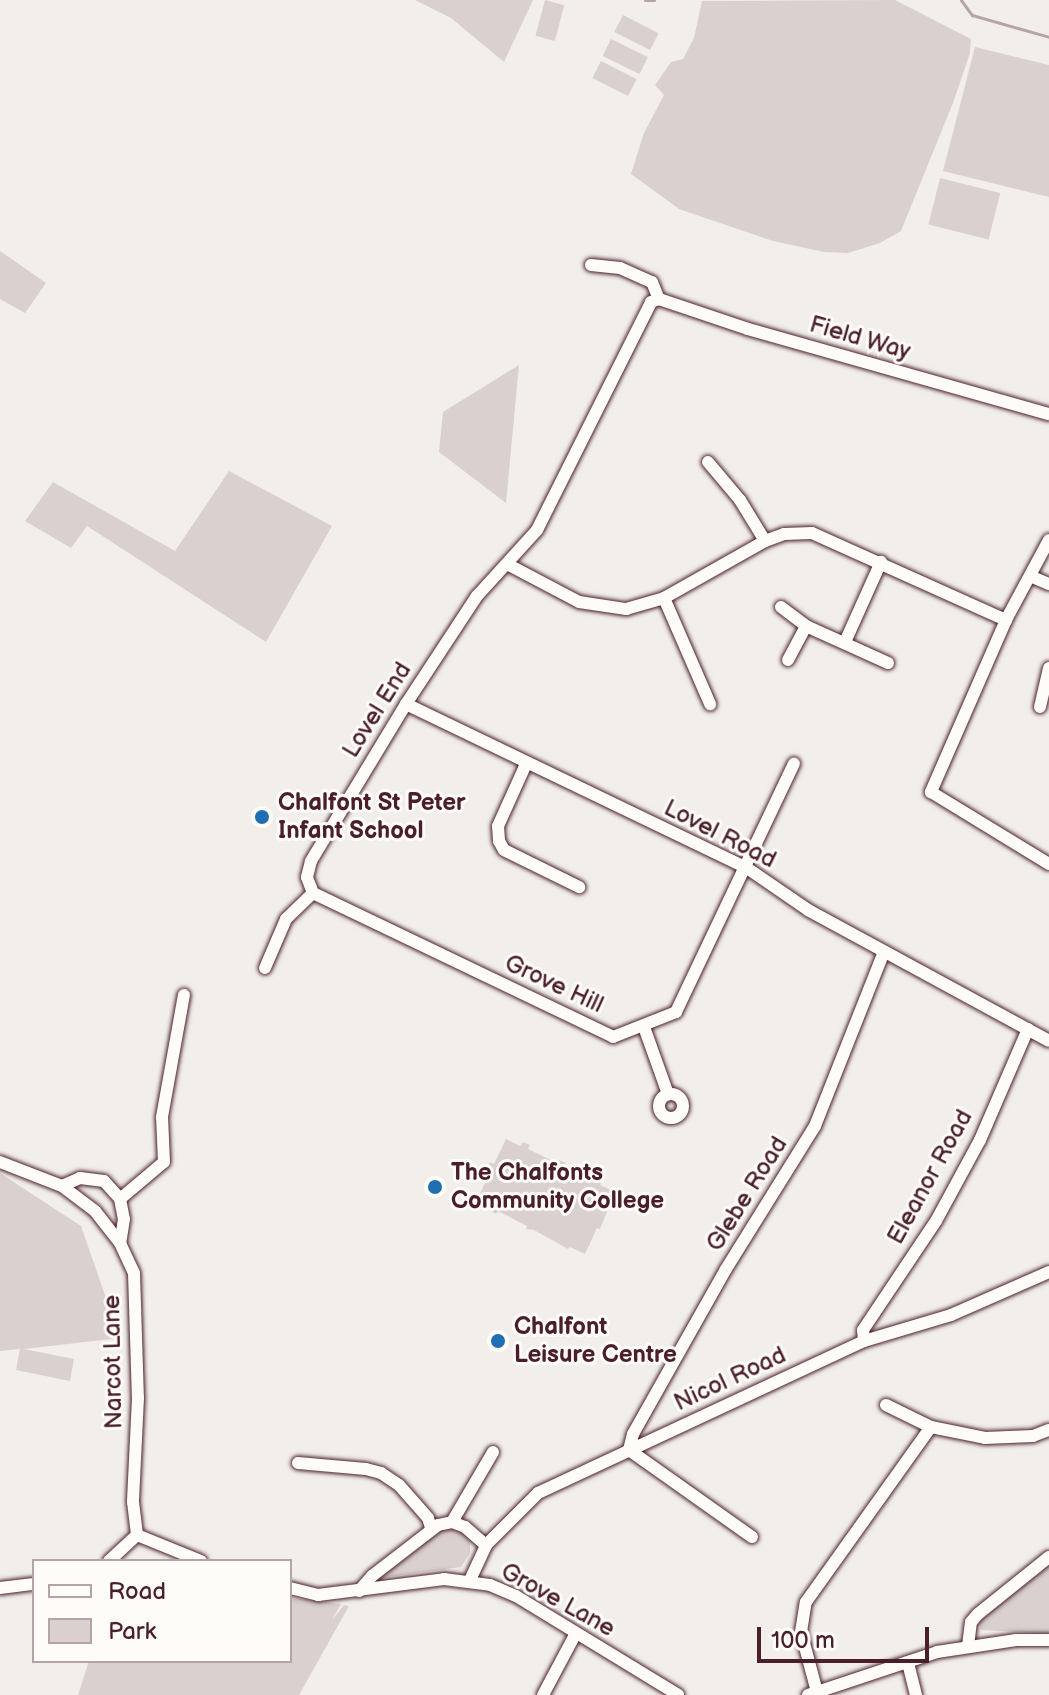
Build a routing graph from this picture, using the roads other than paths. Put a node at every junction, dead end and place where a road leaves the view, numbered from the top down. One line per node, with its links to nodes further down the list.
1 (591, 265): 2 (street)
2 (659, 299): 3 (street, Field Way); 8 (street, Lovel End)
3 (1049, 414)
4 (708, 462): 6 (street)
5 (1049, 540): 9 (street)
6 (765, 541): 7 (street); 11 (street)
7 (881, 562): 13 (street); 15 (street)
8 (507, 564): 11 (street); 19 (street, Lovel End)
9 (1030, 576): 10 (street); 13 (street)
10 (1049, 584)
11 (664, 598): 20 (street)
12 (781, 607): 14 (street)
13 (1006, 620): 24 (street)
14 (806, 626): 15 (street); 16 (street)
15 (845, 642): 17 (street)
16 (788, 660)
17 (888, 663)
18 (1049, 668): 21 (street)
19 (406, 704): 22 (street, Lovel Road); 27 (street, Lovel End)
20 (710, 704)
21 (1040, 707)
22 (526, 764): 25 (street, Lovel Road); 26 (street)
23 (794, 764): 25 (street, Grove Hill)
24 (1049, 864)
25 (747, 868): 28 (street, Lovel Road); 31 (street, Grove Hill)
26 (579, 887)
27 (313, 893): 29 (street); 31 (street, Grove Hill)
28 (884, 952): 32 (street, Lovel Road); 44 (street, Glebe Road)
29 (265, 968)
30 (184, 995): 37 (street)
31 (644, 1027): 34 (street)
32 (1028, 1029): 33 (street, Lovel Road); 40 (street, Eleanor Road)
33 (1049, 1041)
34 (668, 1094)
35 (0, 1162): 36 (street, Narcot Lane)
36 (62, 1186): 37 (street); 38 (street, Narcot Lane)
37 (120, 1199): 38 (street)
38 (120, 1243): 49 (street, Narcot Lane)
39 (1049, 1272): 40 (street, Nicol Road)
40 (864, 1341): 44 (street, Nicol Road)
41 (886, 1405): 42 (street)
42 (931, 1427): 43 (street); 64 (street)
43 (1049, 1430)
44 (629, 1450): 50 (street); 51 (street, Nicol Road)
45 (493, 1452): 47 (street)
46 (298, 1463): 48 (street)
47 (452, 1522): 48 (street); 51 (street, Grove Lane)
48 (431, 1528): 59 (street)
49 (137, 1535): 53 (street); 54 (street)
50 (752, 1537)
51 (486, 1545): 55 (street, Nicol Road)
52 (1049, 1557): 62 (street)
53 (111, 1559)
54 (196, 1559)
55 (470, 1580): 59 (street, Grove Lane); 60 (street, Grove Lane)
56 (32, 1584): 57 (street)
57 (0, 1588)
58 (292, 1588): 59 (street, Grove Lane)
59 (359, 1591)
60 (576, 1633): 65 (street); 66 (street, Grove Lane)
61 (1049, 1640): 62 (street)
62 (968, 1646): 63 (street)
63 (908, 1663): 64 (street); 67 (street)
64 (813, 1693)
65 (543, 1695)
66 (678, 1695)
67 (916, 1695)

